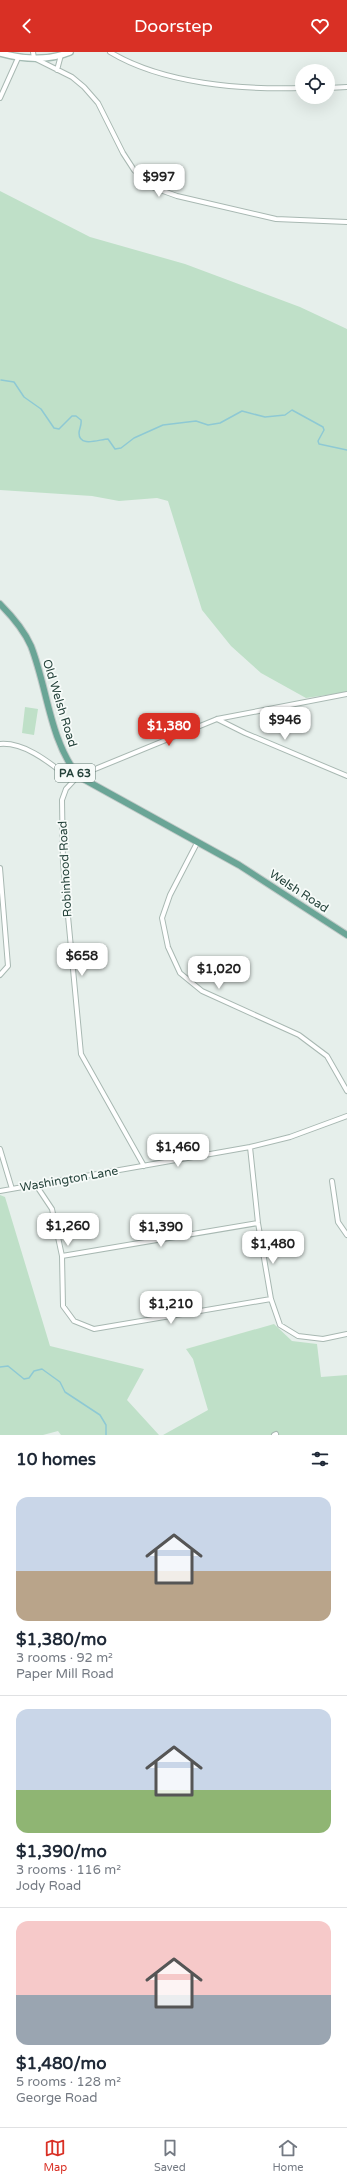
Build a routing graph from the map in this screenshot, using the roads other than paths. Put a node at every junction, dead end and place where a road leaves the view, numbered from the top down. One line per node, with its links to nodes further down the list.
1 (70, 52): 5 (main road)
2 (110, 52): 9 (street)
3 (0, 53): 6 (main road)
4 (33, 55): 5 (main road); 6 (main road); 7 (street)
5 (61, 55): 7 (street)
6 (18, 58): 11 (street)
7 (57, 70): 12 (street)
8 (347, 87): 10 (street)
9 (295, 88)
10 (335, 88)
11 (0, 98)
12 (347, 222)
13 (0, 604): 17 (main road, Old Welsh Road / PA 63)
14 (347, 694): 15 (street)
15 (217, 719): 17 (street); 18 (street)
16 (0, 744): 17 (street)
17 (78, 776): 19 (main road, Old Welsh Road / PA 63); 28 (street, Robinhood Road)
18 (347, 776)
19 (197, 843): 20 (main road, Old Welsh Road / PA 63); 24 (street)
20 (239, 865): 22 (main road, Welsh Road / PA 63)
21 (0, 868): 23 (street)
22 (347, 935)
23 (0, 975)
24 (347, 1091)
25 (347, 1116): 26 (street, Washington Lane)
26 (250, 1147): 28 (street, Washington Lane); 33 (street)
27 (0, 1149): 31 (street)
28 (144, 1166): 30 (street, Washington Lane)
29 (332, 1181): 34 (street)
30 (36, 1185): 31 (street, Washington Lane); 35 (street)
31 (12, 1189): 32 (street, Washington Lane)
32 (0, 1191)
33 (258, 1223): 35 (street); 36 (street)
34 (347, 1235)
35 (62, 1256): 36 (street)
36 (271, 1299): 37 (street)
37 (347, 1334)

